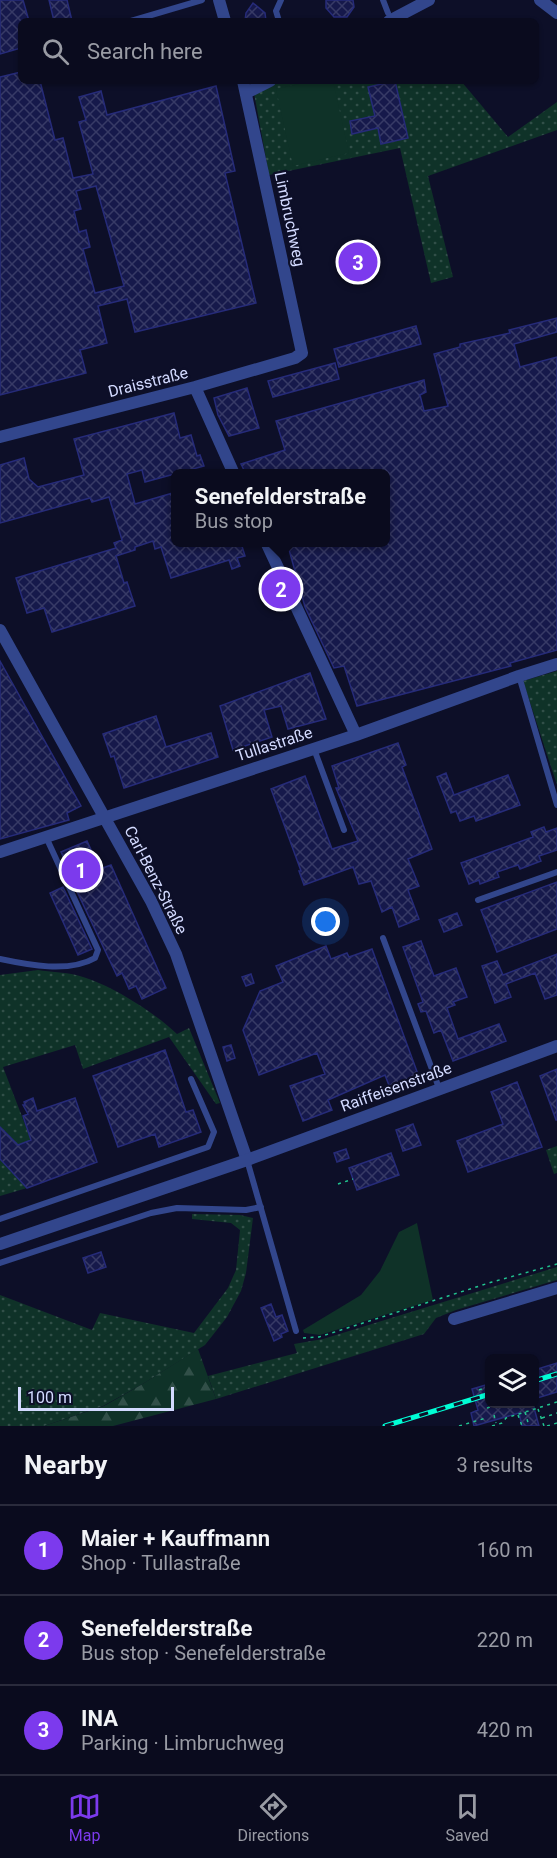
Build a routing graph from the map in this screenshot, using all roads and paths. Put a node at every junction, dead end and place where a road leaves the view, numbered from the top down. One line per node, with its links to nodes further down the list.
1 (202, 0): 9 (lane)
2 (219, 0): 10 (street)
3 (281, 0): 11 (lane)
4 (383, 0): 8 (lane)
5 (429, 0): 8 (street)
6 (540, 0): 7 (street)
7 (557, 13)
8 (389, 17)
9 (141, 18)
10 (224, 18)
11 (278, 18)
12 (244, 87): 13 (street, Limbruchweg)
13 (302, 353): 14 (street, Draisstraße)
14 (195, 387): 15 (street, Draisstraße); 16 (street)
15 (0, 437)
16 (232, 469)
17 (268, 547): 21 (street)
18 (0, 630): 24 (street, Carl-Benz-Straße)
19 (557, 664): 20 (street, Tullastraße)
20 (519, 676): 21 (street, Tullastraße); 23 (lane)
21 (356, 735): 22 (street, Tullastraße)
22 (314, 748): 24 (street, Tullastraße); 25 (lane)
23 (557, 805)
24 (105, 817): 26 (street, Tullastraße); 35 (street, Carl-Benz-Straße)
25 (344, 830)
26 (46, 837): 27 (street, Tullastraße); 31 (lane)
27 (0, 852)
28 (557, 872): 29 (lane)
29 (478, 900)
30 (383, 938): 34 (lane)
31 (0, 959)
32 (557, 1046): 34 (street, Raiffeisenstraße)
33 (191, 1079): 39 (lane)
34 (439, 1088): 35 (street, Raiffeisenstraße)
35 (247, 1160): 38 (lane); 40 (street, Raiffeisenstraße)
36 (353, 1179): 37 (path)
37 (338, 1184)
38 (261, 1207): 41 (lane); 45 (lane)
39 (0, 1219)
40 (0, 1244)
41 (0, 1263)
42 (557, 1264): 45 (path)
43 (557, 1288): 44 (street)
44 (454, 1319)
45 (296, 1331)
46 (485, 1387): 47 (path)
47 (478, 1390)
48 (557, 1402): 49 (path)
49 (539, 1407)
50 (537, 1408): 51 (path); 56 (path)
51 (525, 1412): 53 (path); 63 (path)
52 (557, 1413): 56 (path)
53 (518, 1414): 59 (path); 62 (path)
54 (494, 1415): 58 (path)
55 (486, 1418): 60 (path)
56 (541, 1418): 64 (path)
57 (557, 1423): 64 (path)
58 (496, 1425): 59 (path); 61 (path)
59 (502, 1425)
60 (459, 1426)
61 (492, 1426)
62 (522, 1426)
63 (529, 1426)
64 (545, 1426)

